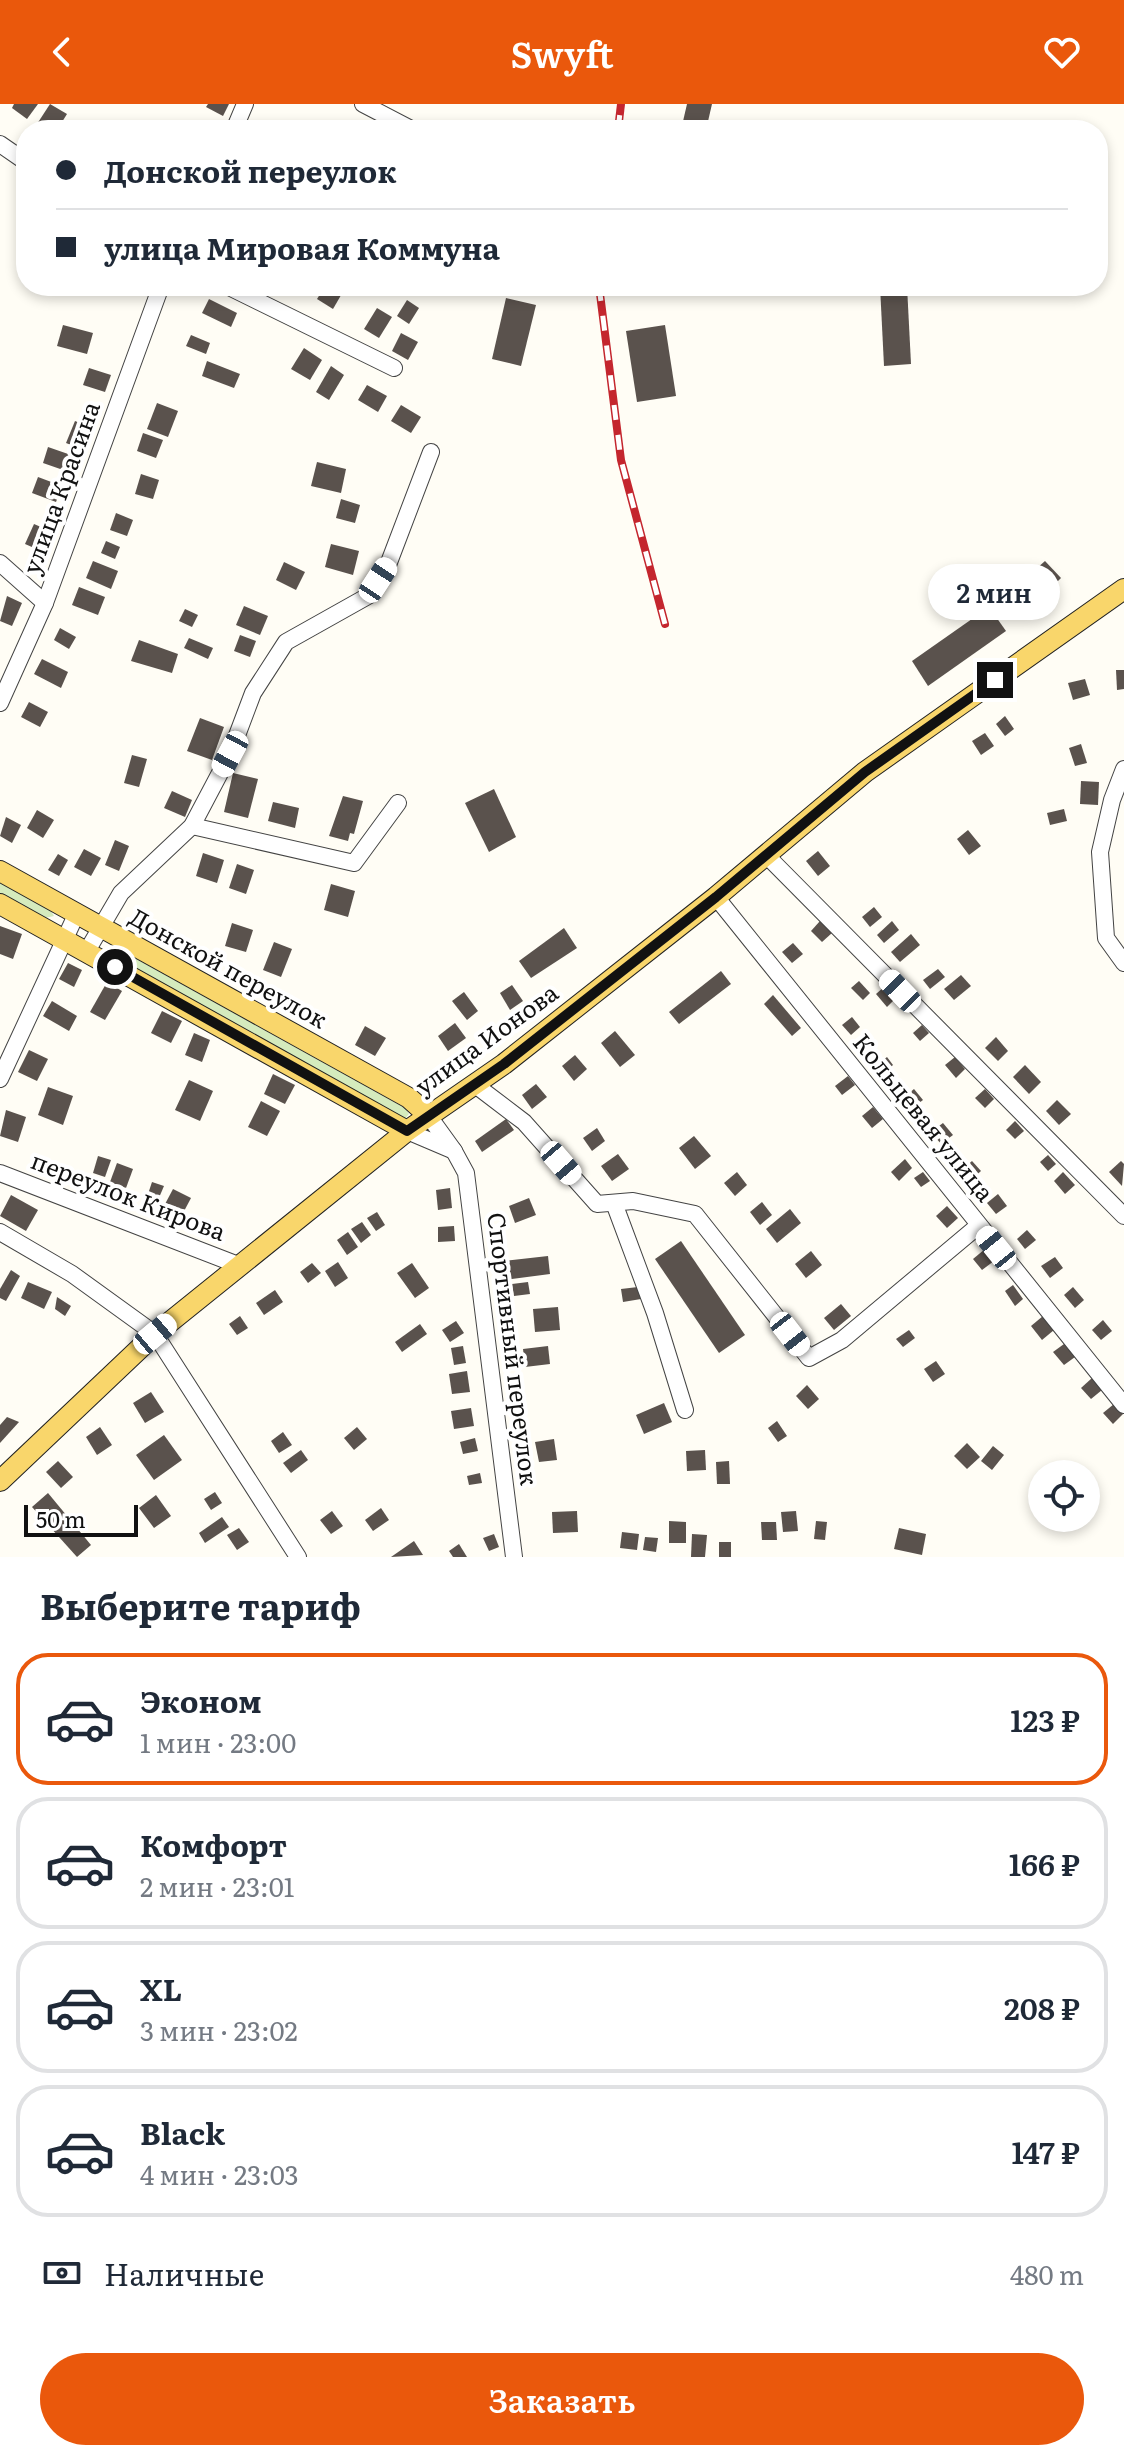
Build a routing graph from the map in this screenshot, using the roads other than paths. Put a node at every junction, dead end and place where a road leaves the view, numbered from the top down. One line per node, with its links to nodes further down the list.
1 (363, 104): 2 (street)
2 (394, 120)
3 (157, 296): 9 (street, улица Красина)
4 (247, 296): 5 (street)
5 (394, 368)
6 (431, 452): 13 (street)
7 (0, 563): 9 (street)
8 (1124, 589): 14 (main road, улица Ионова)
9 (45, 603): 10 (street, улица Красина)
10 (0, 703)
11 (1124, 769): 22 (street)
12 (398, 803): 13 (street)
13 (192, 826): 19 (street)
14 (766, 855): 16 (main road, улица Ионова); 30 (street)
15 (0, 871): 18 (main road, Донской переулок)
16 (716, 897): 24 (main road, улица Ионова); 31 (street, Кольцевая улица)
17 (0, 904): 20 (main road)
18 (76, 915): 19 (main road, Донской переулок); 20 (street)
19 (99, 927): 21 (street); 25 (main road, Донской переулок)
20 (63, 938): 21 (main road); 23 (street)
21 (87, 951): 26 (main road)
22 (1124, 963)
23 (0, 1079)
24 (474, 1084): 25 (main road, улица Ионова); 29 (street)
25 (428, 1115): 26 (main road, улица Ионова); 27 (street, Спортивный переулок)
26 (407, 1131): 27 (street); 33 (main road, улица Ионова)
27 (454, 1151): 39 (street, Спортивный переулок)
28 (0, 1173): 33 (street, переулок Кирова)
29 (614, 1203): 31 (street); 36 (street)
30 (1124, 1216)
31 (978, 1226): 35 (street, Кольцевая улица)
32 (0, 1232): 34 (street)
33 (238, 1265): 34 (main road, улица Ионова)
34 (155, 1334): 37 (main road, улица Ионова); 38 (street)
35 (1124, 1405)
36 (685, 1410)
37 (0, 1481)
38 (298, 1557)
39 (514, 1557)

